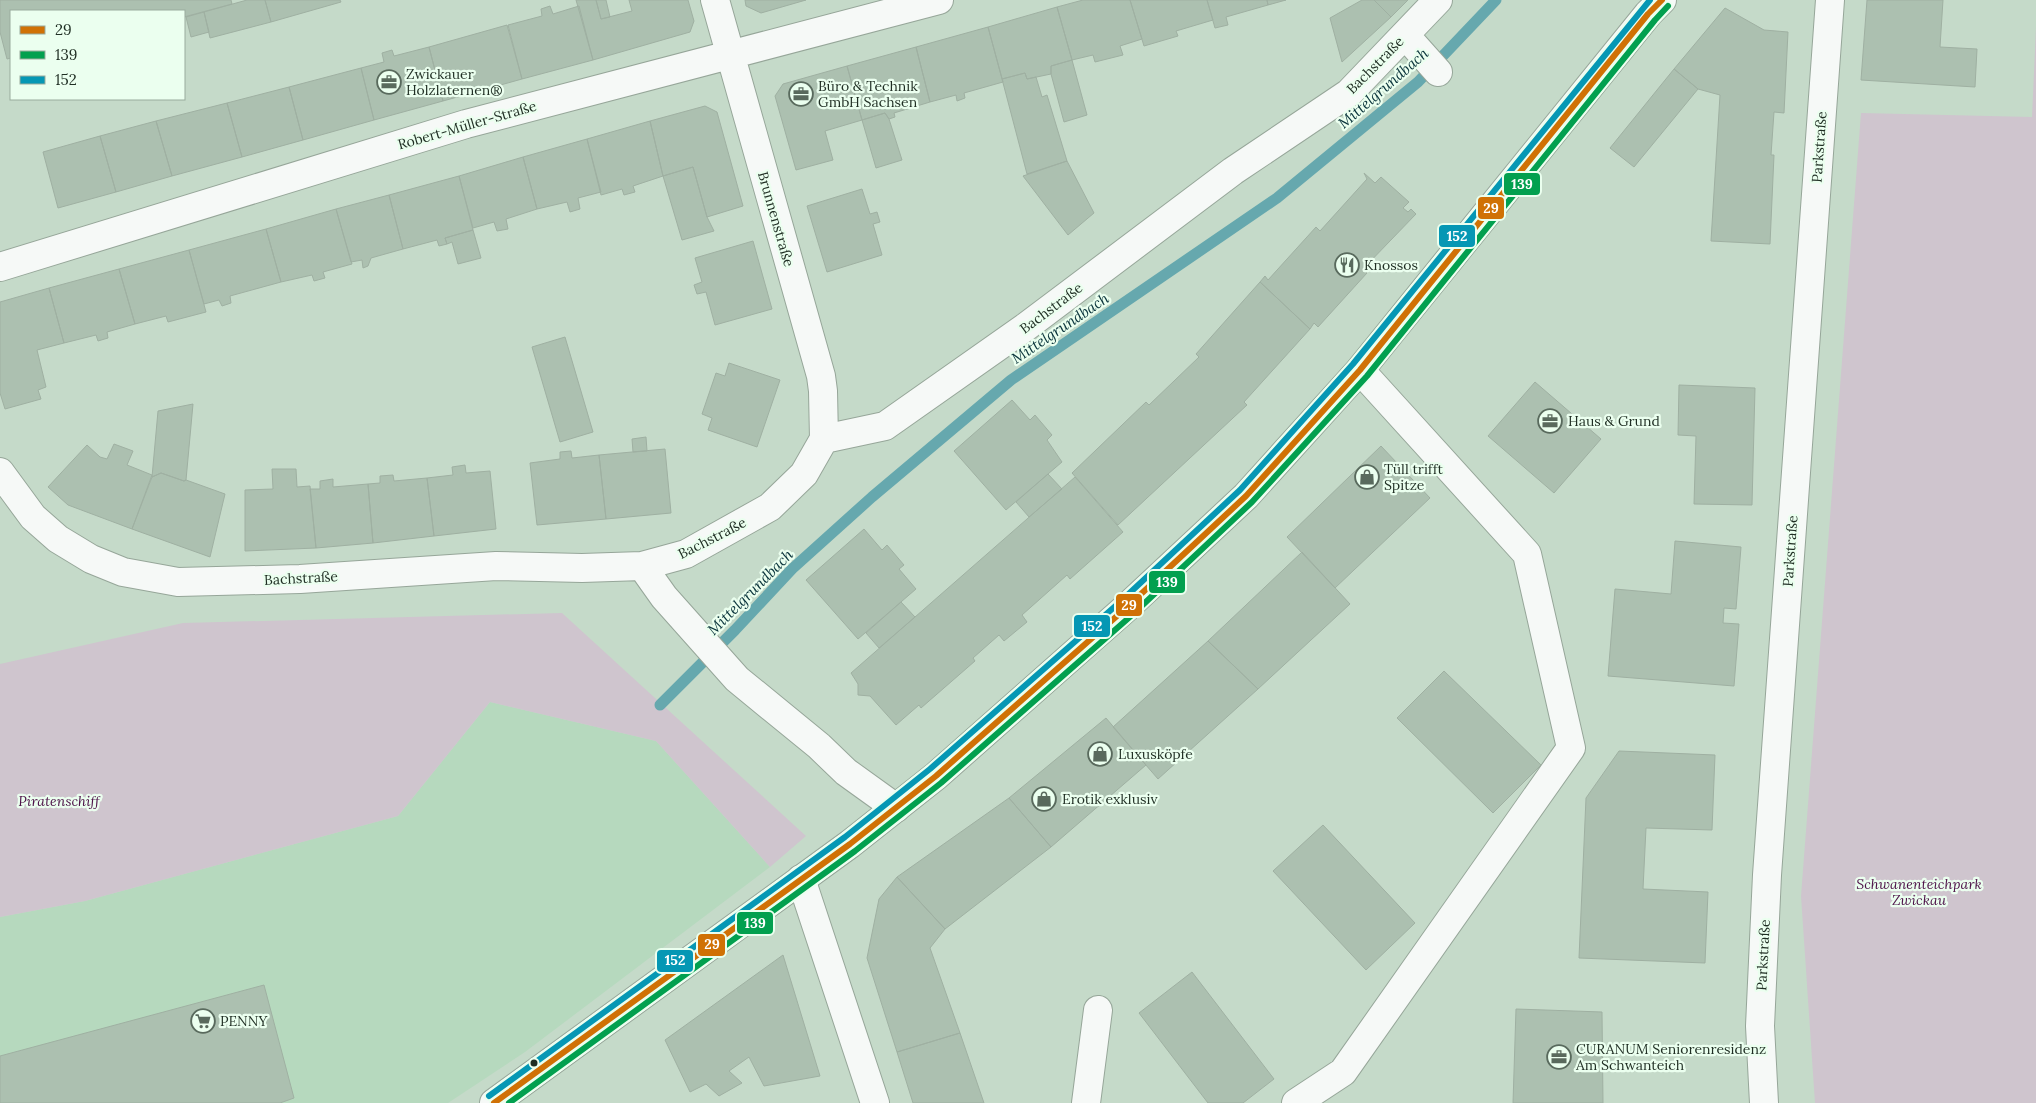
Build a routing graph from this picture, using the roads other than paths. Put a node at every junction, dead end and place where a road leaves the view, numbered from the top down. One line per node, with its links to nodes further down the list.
1 (715, 0): 6 (street, Brunnenstraße)
2 (939, 0): 6 (street, Robert-Müller-Straße)
3 (1438, 0): 9 (street, Bachstraße)
4 (1662, 0): 8 (street)
5 (1830, 0): 19 (street, Parkstraße)
6 (730, 56): 7 (street, Robert-Müller-Straße); 9 (street, Brunnenstraße)
7 (0, 267)
8 (1360, 370): 12 (street); 18 (street)
9 (824, 439): 11 (street, Bachstraße)
10 (0, 472): 11 (street, Bachstraße)
11 (642, 566): 12 (street)
12 (896, 808): 13 (street)
13 (801, 879): 15 (street); 16 (street)
14 (1098, 1010): 17 (street)
15 (494, 1103)
16 (875, 1103)
17 (1086, 1103)
18 (1296, 1103)
19 (1764, 1103)

